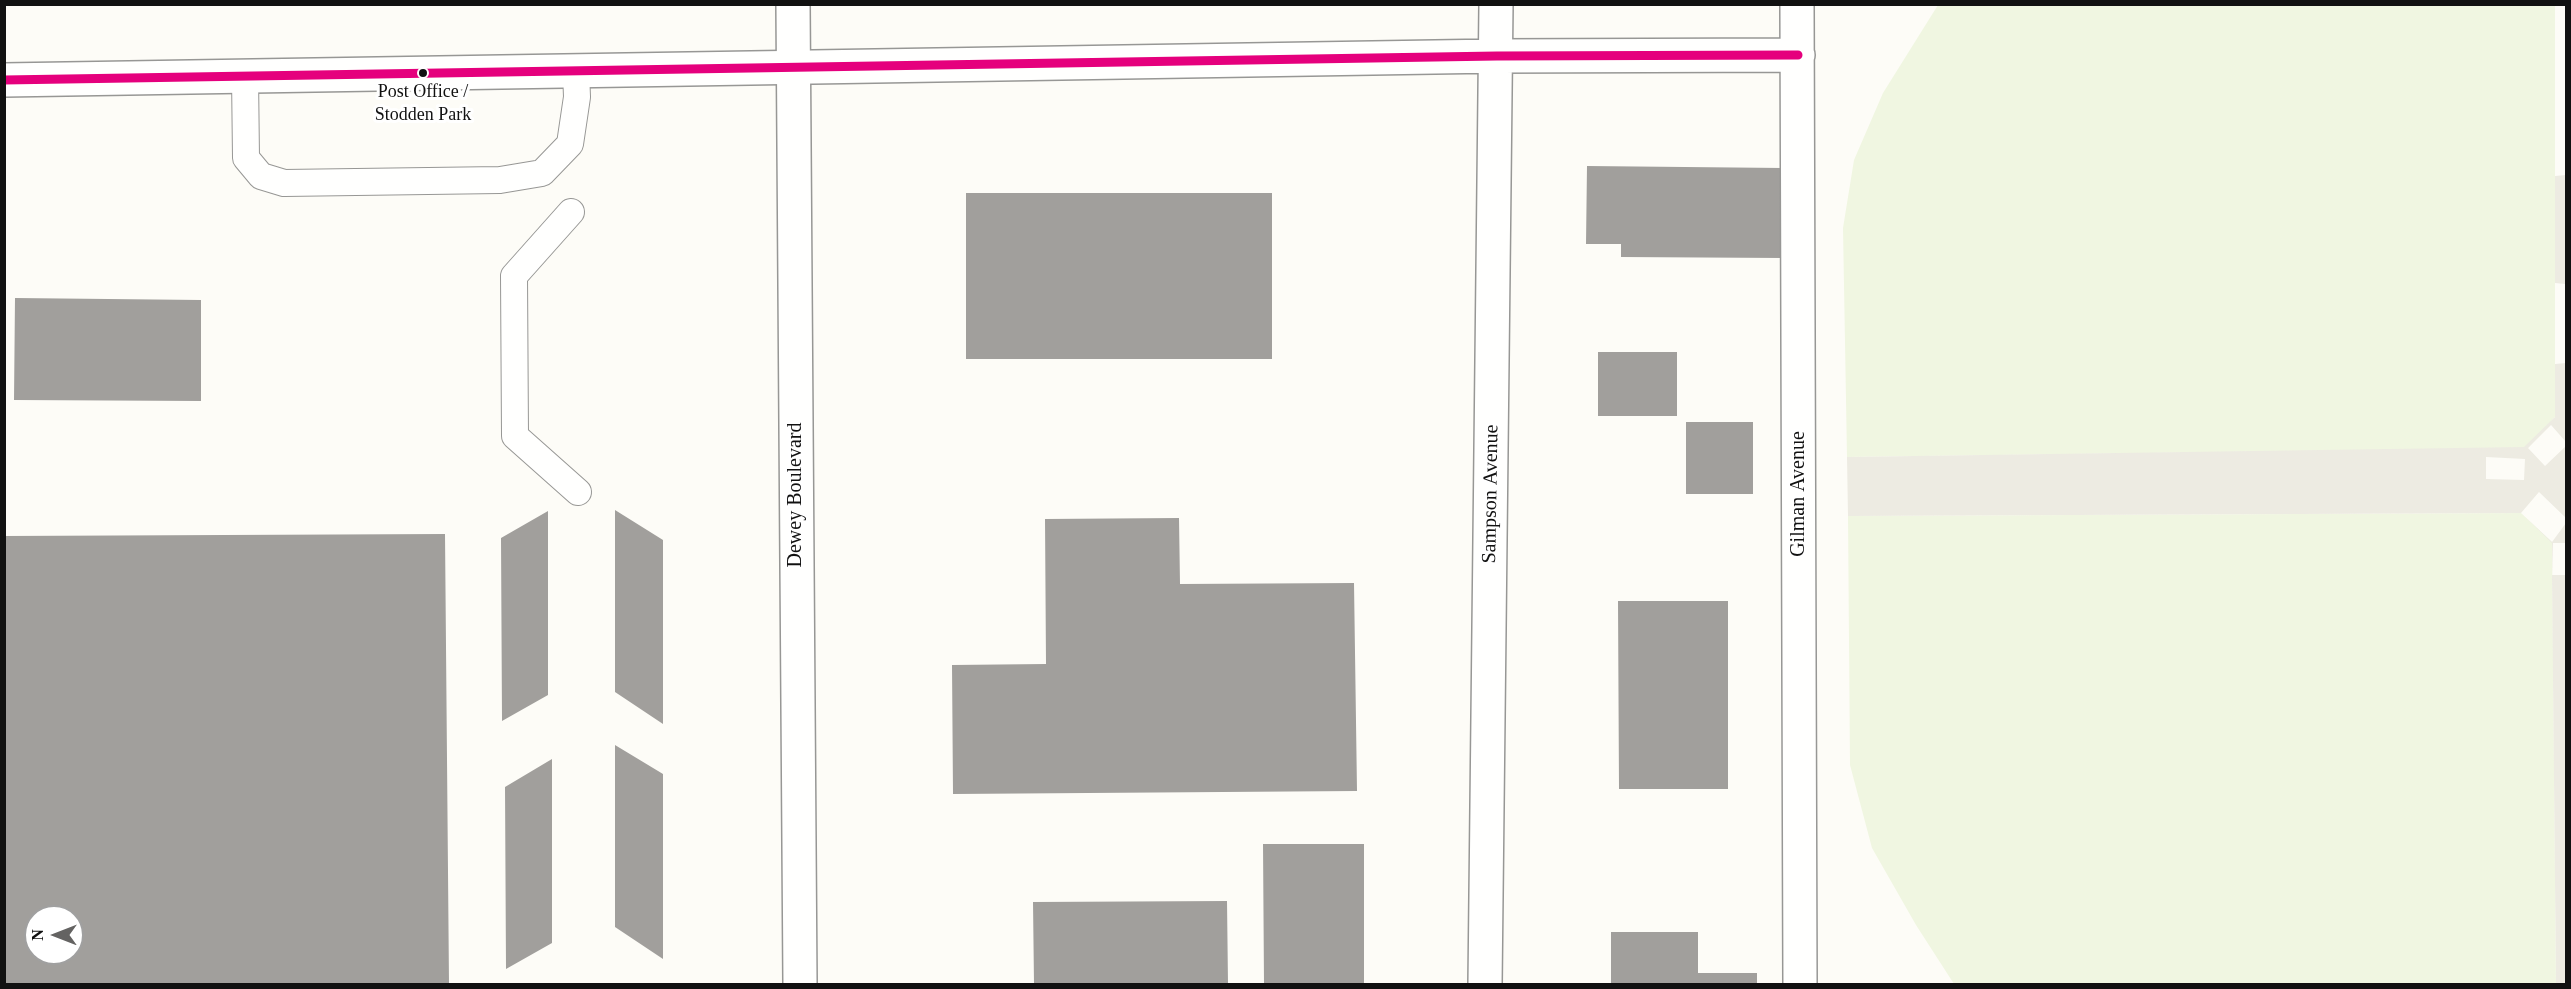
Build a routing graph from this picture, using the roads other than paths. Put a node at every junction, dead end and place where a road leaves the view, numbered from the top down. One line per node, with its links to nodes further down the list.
1 (793, 4): 6 (street, Dewey Boulevard)
2 (1496, 4): 4 (street, Sampson Avenue)
3 (1797, 4): 5 (street, Gilman Avenue)
4 (1497, 56): 5 (street); 6 (street); 13 (street, Sampson Avenue)
5 (1798, 56): 14 (street, Gilman Avenue)
6 (793, 67): 7 (street); 12 (street, Dewey Boulevard)
7 (576, 71): 8 (street); 8 (lane)
8 (245, 76): 9 (street)
9 (4, 80)
10 (571, 212): 11 (lane)
11 (578, 492)
12 (800, 984)
13 (1485, 984)
14 (1800, 984)

